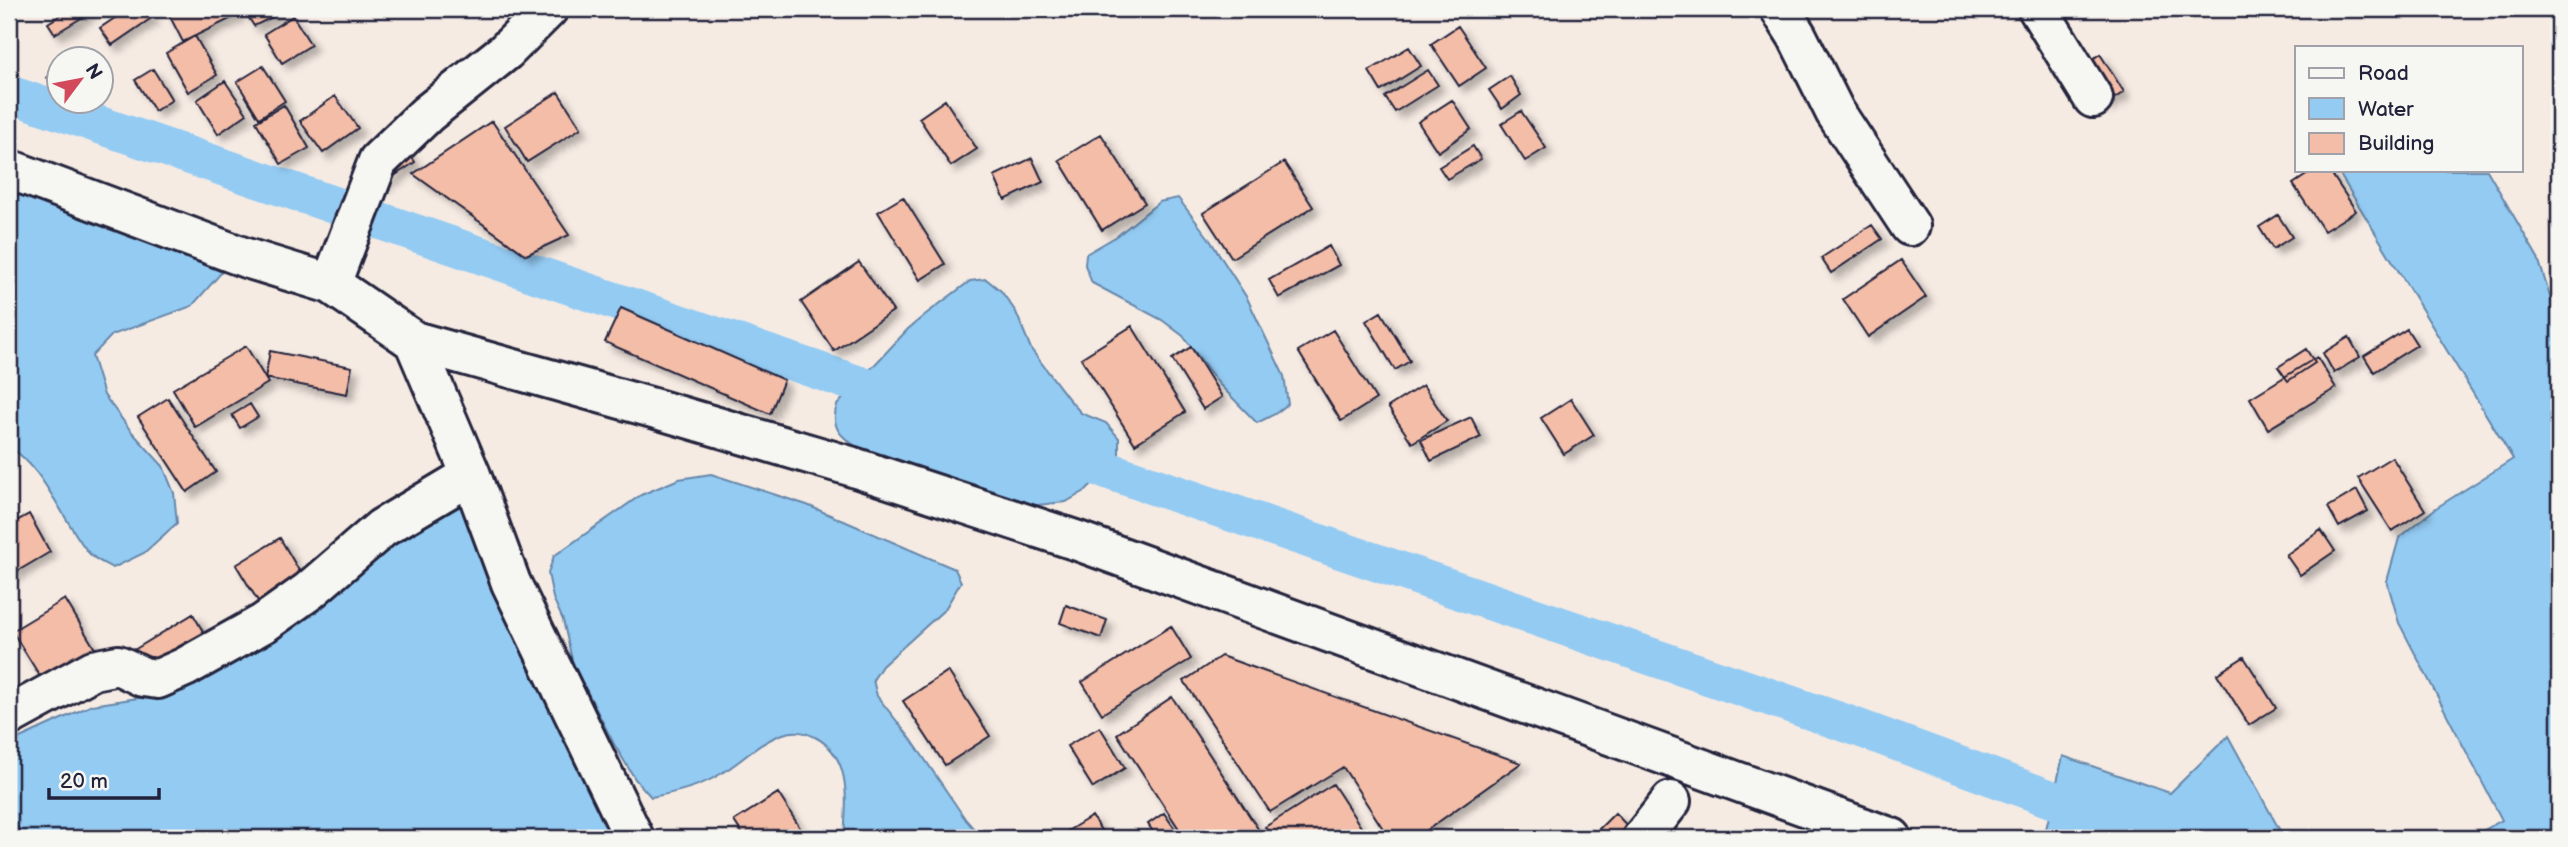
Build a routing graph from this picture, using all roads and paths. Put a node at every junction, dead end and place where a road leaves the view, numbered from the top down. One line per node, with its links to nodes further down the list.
1 (548, 9): 7 (street)
2 (1780, 9): 6 (street)
3 (2038, 9): 4 (street)
4 (2092, 98)
5 (9, 169): 7 (street)
6 (1910, 226)
7 (336, 271): 8 (street)
8 (414, 341): 9 (street); 14 (street)
9 (471, 475): 10 (street); 12 (street)
10 (9, 716)
11 (1671, 801): 13 (street)
12 (634, 838)
13 (1642, 838)
14 (1892, 838)

